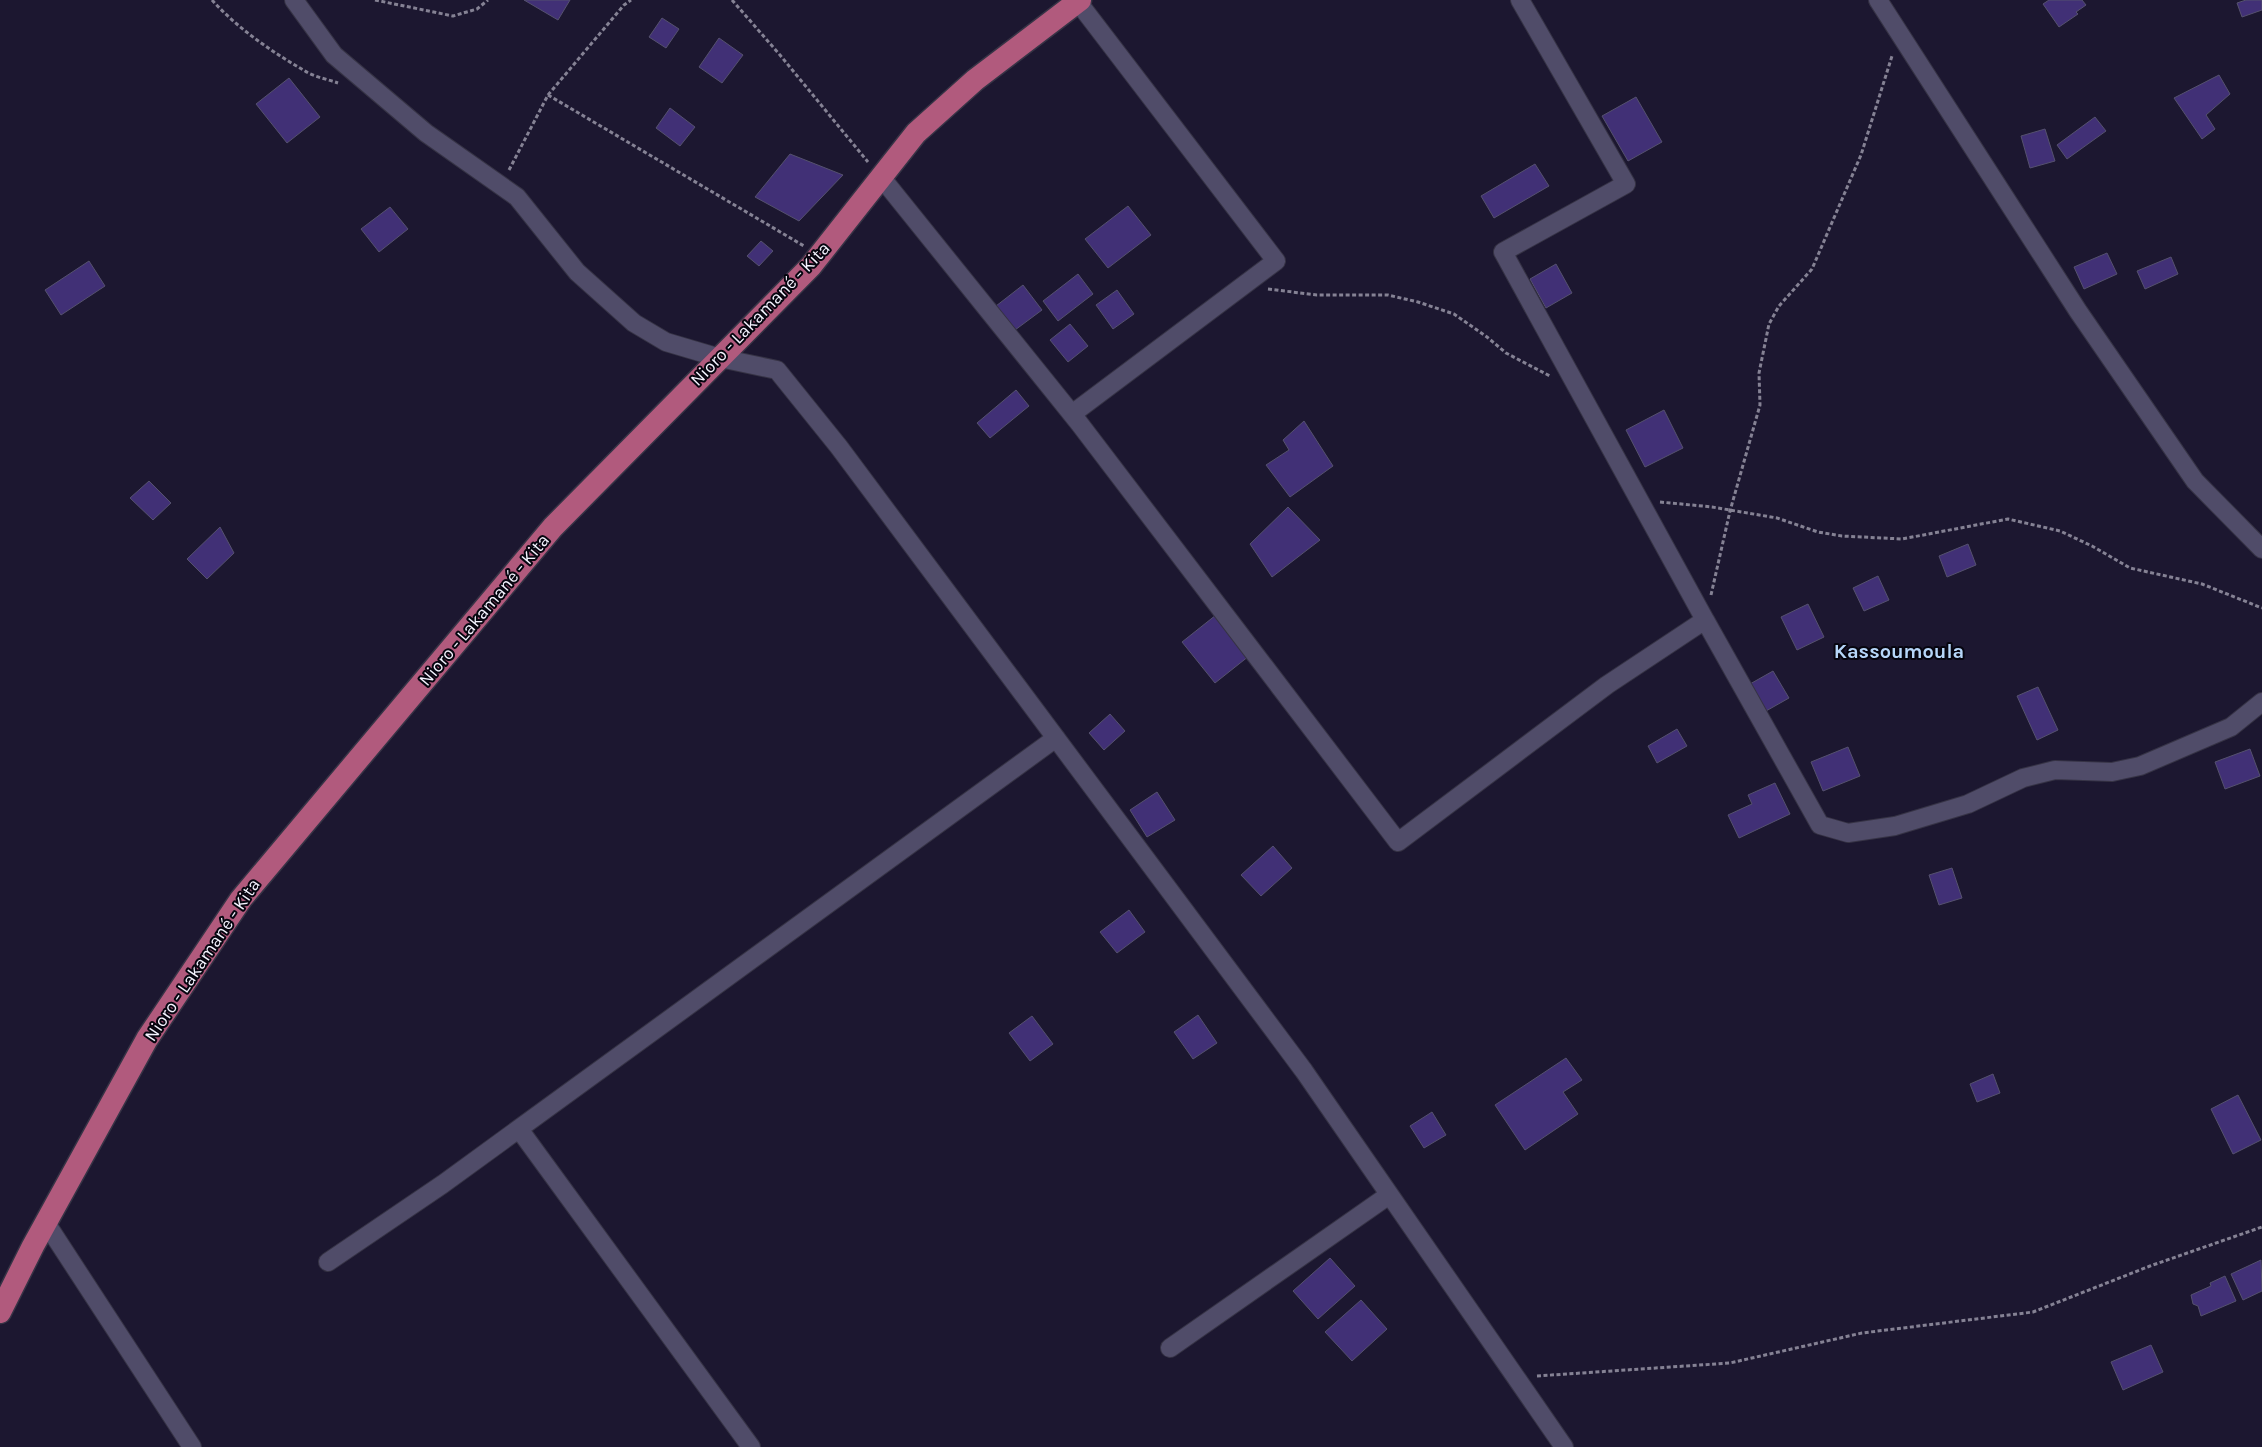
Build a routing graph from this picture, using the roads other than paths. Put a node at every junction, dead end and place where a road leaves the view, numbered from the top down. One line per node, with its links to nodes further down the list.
1 (1520, 0): 9 (street)
2 (1878, 0): 8 (street)
3 (297, 1): 6 (street)
4 (1079, 1): 5 (main road, Nioro - Lakamané - Kita); 7 (street)
5 (881, 177): 6 (main road, Nioro - Lakamané - Kita); 7 (street)
6 (720, 358): 11 (street); 14 (main road, Nioro - Lakamané - Kita)
7 (1072, 414): 9 (street)
8 (2262, 549)
9 (1705, 620): 10 (street)
10 (2262, 702)
11 (1056, 738): 12 (street); 13 (street)
12 (519, 1129): 15 (street); 19 (street)
13 (1389, 1194): 17 (street); 20 (street)
14 (46, 1223): 16 (main road, Nioro - Lakamané - Kita); 18 (street)
15 (328, 1262)
16 (0, 1312)
17 (1170, 1348)
18 (192, 1447)
19 (751, 1447)
20 (1564, 1447)

